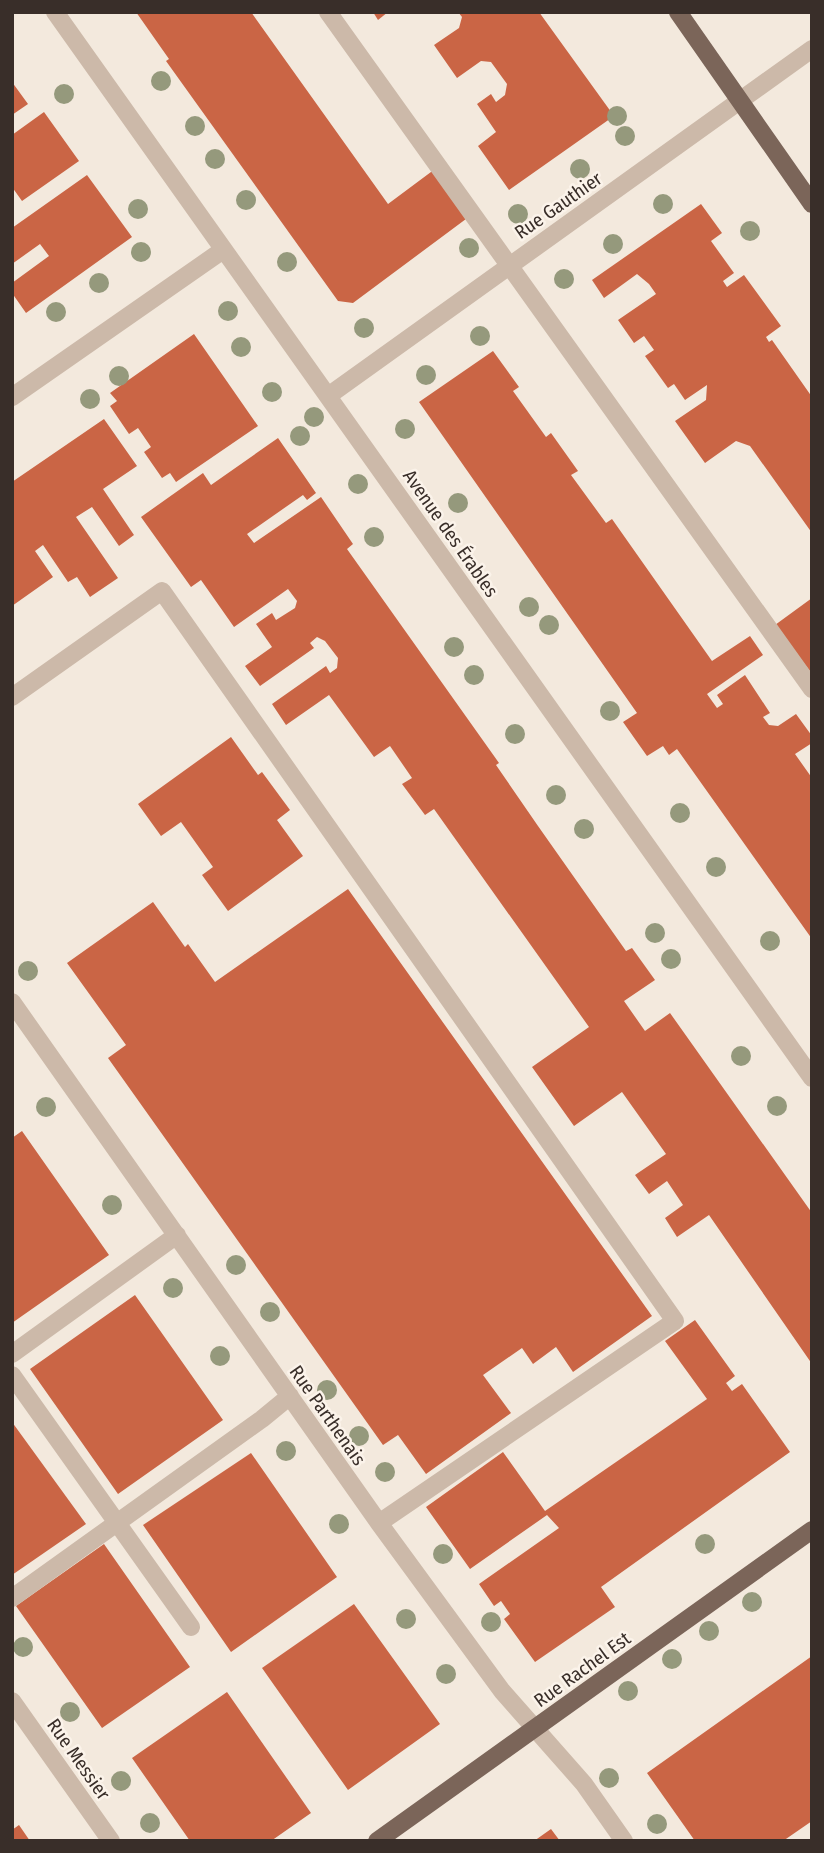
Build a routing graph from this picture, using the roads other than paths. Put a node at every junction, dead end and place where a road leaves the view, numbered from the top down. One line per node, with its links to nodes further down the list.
1 (55, 12): 7 (street, Avenue des Érables)
2 (328, 12): 8 (street)
3 (678, 12): 5 (main road)
4 (812, 49): 5 (street, Rue Gauthier)
5 (741, 100): 6 (main road); 8 (street, Rue Gauthier)
6 (812, 204)
7 (223, 250): 9 (street, Avenue des Érables); 10 (street)
8 (510, 265): 9 (street, Rue Gauthier); 11 (street)
9 (328, 396): 14 (street, Avenue des Érables)
10 (12, 397)
11 (812, 689)
12 (12, 697): 19 (street)
13 (12, 1002): 15 (street, Rue Parthenais)
14 (812, 1078)
15 (177, 1235): 16 (street); 18 (street, Rue Parthenais)
16 (12, 1354)
17 (12, 1375): 20 (street)
18 (290, 1396): 19 (street, Rue Parthenais); 20 (street)
19 (379, 1522): 25 (street, Rue Parthenais)
20 (117, 1523): 22 (street); 23 (street)
21 (812, 1530): 25 (main road, Rue Rachel Est)
22 (12, 1598)
23 (191, 1627)
24 (12, 1701): 26 (street, Rue Messier)
25 (536, 1728): 27 (main road, Rue Rachel Est); 28 (street, Rue Parthenais)
26 (111, 1841)
27 (377, 1841)
28 (624, 1841)

